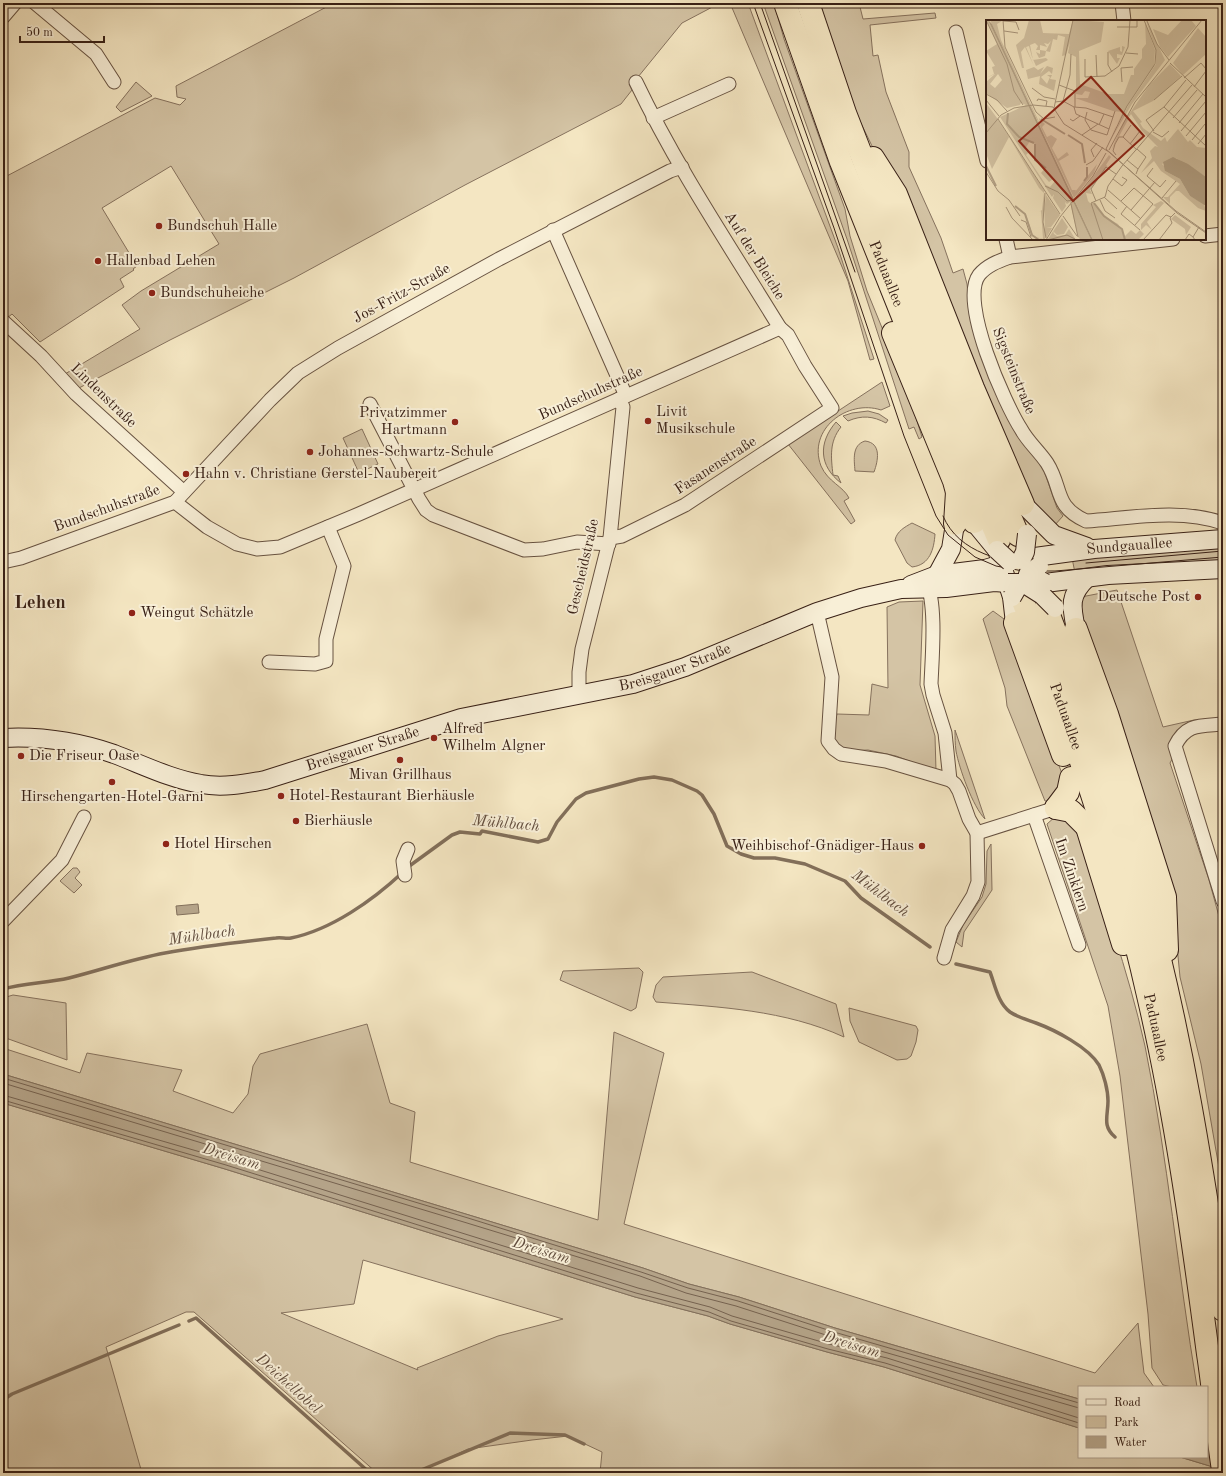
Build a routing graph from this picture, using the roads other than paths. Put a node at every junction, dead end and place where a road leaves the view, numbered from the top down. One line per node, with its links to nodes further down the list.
1 (15, 3): 6 (street)
2 (35, 3): 9 (street)
3 (785, 3): 15 (highway, Paduaallee)
4 (808, 3): 12 (highway, Paduaallee)
5 (1122, 3): 7 (street)
6 (3, 17)
7 (1124, 20)
8 (956, 32): 14 (street)
9 (114, 82)
10 (636, 82): 13 (street, Auf der Bleiche)
11 (729, 84): 13 (street)
12 (845, 113): 30 (highway); 37 (highway, Paduaallee)
13 (653, 118): 16 (street, Auf der Bleiche)
14 (986, 157)
15 (841, 162): 37 (highway, Paduaallee); 37 (highway)
16 (682, 167): 17 (street, Jos-Fritz-Straße); 24 (street, Auf der Bleiche)
17 (553, 230): 25 (street, Gescheidstraße); 29 (street, Jos-Fritz-Straße)
18 (1223, 234): 19 (street)
19 (1206, 236)
20 (1006, 240): 22 (street)
21 (1164, 240): 22 (street, Sigsteinstraße)
22 (1010, 257): 31 (street, Sigsteinstraße)
23 (3, 321): 29 (street, Lindenstraße)
24 (780, 328): 25 (street, Bundschuhstraße); 27 (street, Auf der Bleiche)
25 (623, 398): 28 (street, Bundschuhstraße); 34 (street, Gescheidstraße)
26 (370, 404): 28 (street)
27 (832, 408): 34 (street, Fasanenstraße)
28 (415, 489): 32 (street, Bundschuhstraße); 34 (street, Fasanenstraße)
29 (179, 497): 32 (street, Bundschuhstraße); 36 (street, Bundschuhstraße)
30 (1023, 504): 35 (street); 37 (street)
31 (1223, 522)
32 (328, 527): 44 (street)
33 (1223, 539): 35 (street, Sundgauallee)
34 (610, 541): 45 (street, Gescheidstraße)
35 (1094, 549): 37 (street, Sundgauallee)
36 (3, 562)
37 (1007, 568): 39 (street, Sundgauallee, bridge); 40 (street, Breisgauer Straße); 40 (street); 41 (street, bridge); 48 (highway); 61 (highway, Paduaallee)
38 (1223, 569): 39 (street, Sundgauallee)
39 (1087, 578): 43 (street)
40 (931, 581): 42 (street, Breisgauer Straße); 49 (street)
41 (1050, 607): 43 (street); 62 (highway, Paduaallee)
42 (817, 612): 45 (street, Breisgauer Straße); 49 (street)
43 (1076, 629): 62 (highway)
44 (269, 662)
45 (579, 695): 47 (street, Breisgauer Straße)
46 (1223, 724): 57 (street)
47 (3, 738)
48 (1071, 778): 50 (highway); 53 (highway)
49 (950, 780): 54 (street)
50 (1056, 808): 51 (street); 53 (highway)
51 (1034, 815): 54 (street); 59 (street, Im Zinklern)
52 (84, 817): 58 (street)
53 (1087, 826): 61 (highway)
54 (977, 834): 60 (street)
55 (408, 849): 56 (street)
56 (405, 875)
57 (1223, 901)
58 (3, 921)
59 (1079, 945)
60 (944, 958)
61 (1148, 993): 64 (highway, Paduaallee)
62 (1169, 1000): 63 (highway, Paduaallee)
63 (1223, 1310)
64 (1221, 1460): 65 (highway, Paduaallee)
65 (1215, 1473)

